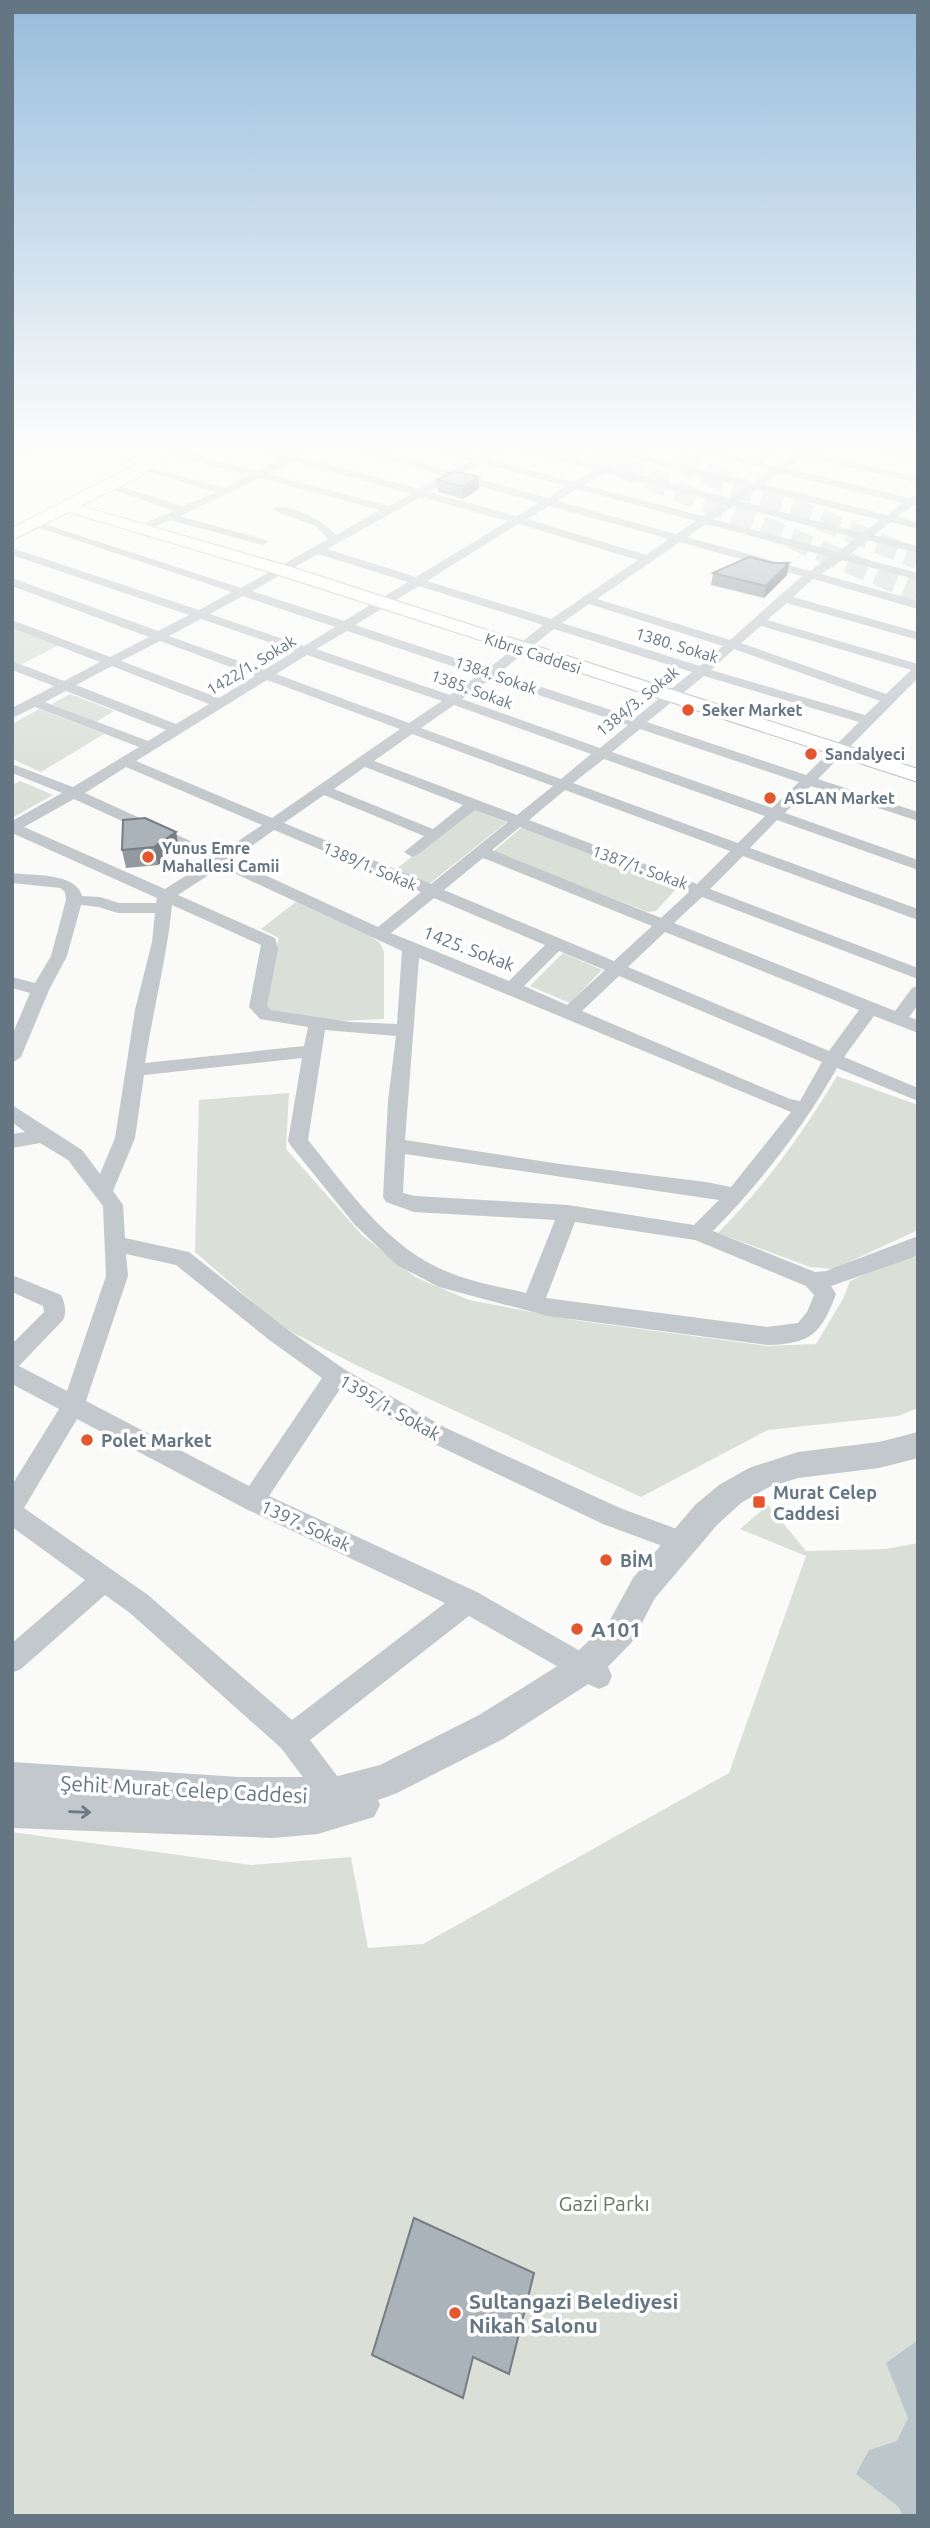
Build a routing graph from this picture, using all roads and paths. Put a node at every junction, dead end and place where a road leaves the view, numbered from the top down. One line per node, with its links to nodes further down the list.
1 (38, 560): 21 (street, 1385. Sokak)
2 (147, 560): 16 (street, 1384. Sokak)
3 (249, 560): 11 (main road, Kıbrıs Caddesi)
4 (300, 560): 11 (street)
5 (348, 560): 15 (street, 1380. Sokak)
6 (453, 560): 15 (street, 1422/1. Sokak)
7 (647, 560): 18 (street)
8 (751, 560): 12 (street)
9 (835, 560): 12 (street, 1384/3. Sokak)
10 (856, 560): 13 (street)
11 (282, 570): 16 (street); 19 (main road, Kıbrıs Caddesi)
12 (810, 576): 17 (street, 1384/3. Sokak); 20 (street)
13 (918, 577)
14 (12, 582): 26 (street)
15 (417, 582): 19 (street, 1422/1. Sokak); 24 (street, 1380. Sokak)
16 (244, 591): 21 (street); 25 (street, 1384. Sokak)
17 (783, 598): 22 (street, 1384/3. Sokak); 27 (street)
18 (587, 600): 24 (street); 28 (street)
19 (386, 603): 25 (street, 1422/1. Sokak); 29 (main road, Kıbrıs Caddesi)
20 (918, 605)
21 (198, 614): 26 (street); 30 (street, 1385. Sokak)
22 (758, 621): 28 (street, 1384/3. Sokak); 33 (street)
23 (12, 624): 31 (street)
24 (552, 624): 29 (street); 34 (street, 1380. Sokak)
25 (349, 625): 30 (street, 1422/1. Sokak); 35 (street, 1384. Sokak)
26 (159, 635): 31 (street); 36 (street)
27 (918, 636)
28 (731, 645): 34 (street, 1384/3. Sokak); 40 (street)
29 (519, 649): 35 (street); 38 (main road, Kıbrıs Caddesi)
30 (308, 651): 36 (street, 1422/1. Sokak); 39 (street, 1385. Sokak)
31 (109, 662): 37 (street); 42 (street)
32 (12, 665): 37 (street)
33 (918, 669): 40 (street)
34 (702, 671): 38 (street, 1384/3. Sokak); 45 (street, 1380. Sokak)
35 (491, 673): 39 (street); 46 (street, 1384. Sokak)
36 (268, 676): 42 (street, 1422/1. Sokak); 48 (street)
37 (64, 686): 41 (street); 43 (street)
38 (671, 696): 46 (street, 1384/3. Sokak); 51 (main road, Kıbrıs Caddesi)
39 (451, 700): 48 (street); 52 (street, 1385. Sokak)
40 (890, 700): 45 (street)
41 (34, 702): 44 (street); 47 (street)
42 (222, 704): 49 (street, 1422/1. Sokak)
43 (129, 710): 47 (street); 49 (street)
44 (12, 714)
45 (867, 720): 51 (street)
46 (637, 725): 52 (street, 1384/3. Sokak); 58 (street, 1384. Sokak)
47 (100, 727): 50 (street)
48 (410, 727): 53 (street); 60 (street)
49 (178, 730): 50 (street, 1422/1. Sokak)
50 (151, 747): 54 (street, 1422/1. Sokak)
51 (835, 751): 57 (main road, Kıbrıs Caddesi); 58 (street)
52 (601, 754): 60 (street, 1384/3. Sokak); 64 (street, 1385. Sokak)
53 (362, 761): 61 (street); 63 (street, 1387/1. Sokak)
54 (125, 762): 62 (street, 1422/1. Sokak); 67 (street, 1389/1. Sokak)
55 (12, 768): 56 (street, 1425. Sokak)
56 (29, 775): 59 (street); 62 (street, 1425. Sokak)
57 (918, 776)
58 (808, 781): 64 (street); 65 (street, 1384. Sokak)
59 (12, 785)
60 (563, 785): 66 (street, 1384/3. Sokak); 70 (street)
61 (321, 789): 67 (street); 69 (street)
62 (74, 793): 68 (street, 1422/1. Sokak); 73 (street, 1425. Sokak)
63 (473, 804): 66 (street, 1387/1. Sokak); 69 (street)
64 (773, 815): 70 (street); 74 (street, 1385. Sokak)
65 (918, 817)
66 (519, 822): 72 (street, 1384/3. Sokak); 76 (street, 1387/1. Sokak)
67 (272, 824): 73 (street); 77 (street, 1389/1. Sokak)
68 (12, 827): 79 (street)
69 (435, 835): 71 (street)
70 (741, 848): 76 (street); 80 (street)
71 (412, 852)
72 (482, 852): 77 (street, 1384/3. Sokak); 81 (street)
73 (220, 861): 79 (street); 82 (street, 1425. Sokak)
74 (918, 864)
75 (12, 878): 78 (street)
76 (700, 890): 81 (street); 86 (street, 1387/1. Sokak)
77 (433, 892): 82 (street, 1384/3. Sokak); 83 (street, 1389/1. Sokak)
78 (74, 900): 79 (street); 89 (street)
79 (164, 902): 94 (street); 100 (street)
80 (918, 915)
81 (662, 925): 85 (street); 91 (street)
82 (379, 935): 84 (street, 1425. Sokak)
83 (557, 943): 85 (street, 1389/1. Sokak); 88 (street)
84 (411, 949): 88 (street, 1425. Sokak); 96 (street)
85 (616, 968): 92 (street); 99 (street, 1389/1. Sokak)
86 (918, 974)
87 (12, 982): 89 (street)
88 (512, 988): 92 (street, 1425. Sokak)
89 (40, 990): 98 (street)
90 (918, 992): 93 (street)
91 (870, 1008): 93 (street); 99 (street)
92 (569, 1013): 102 (street, 1425. Sokak)
93 (898, 1018): 95 (street)
94 (317, 1024): 96 (street); 97 (street)
95 (918, 1027)
96 (407, 1030): 106 (street)
97 (311, 1051): 100 (street); 115 (street)
98 (12, 1057)
99 (833, 1059): 101 (street, 1389/1. Sokak); 102 (street)
100 (135, 1070): 107 (street)
101 (918, 1095)
102 (805, 1108): 108 (street)
103 (12, 1112): 104 (street)
104 (43, 1136): 105 (street); 107 (street)
105 (12, 1141)
106 (396, 1146): 108 (street); 109 (street)
107 (103, 1191): 111 (street)
108 (735, 1196): 110 (street)
109 (568, 1213): 110 (street); 115 (street)
110 (698, 1233): 113 (street)
111 (116, 1244): 118 (street, 1395/1. Sokak); 119 (street)
112 (918, 1244): 113 (street)
113 (814, 1280): 115 (street)
114 (12, 1283): 116 (street)
115 (533, 1303)
116 (12, 1359)
117 (12, 1373): 119 (street, 1397. Sokak)
118 (336, 1376): 121 (street); 124 (street, 1395/1. Sokak)
119 (73, 1405): 121 (street, 1397. Sokak); 122 (street)
120 (918, 1445): 124 (street, Şehit Murat Celep Caddesi)
121 (253, 1500): 126 (street, 1397. Sokak)
122 (12, 1507)
123 (12, 1513): 125 (street)
124 (684, 1544): 128 (street, Şehit Murat Celep Caddesi)
125 (105, 1579): 127 (street); 129 (street)
126 (468, 1601): 128 (street, 1397. Sokak); 129 (street)
127 (12, 1660)
128 (592, 1672): 131 (street, Şehit Murat Celep Caddesi)
129 (292, 1738): 131 (street)
130 (12, 1779): 131 (street, Şehit Murat Celep Caddesi)
131 (340, 1803): 132 (street, Şehit Murat Celep Caddesi, one-way to 131)
132 (12, 1810)

